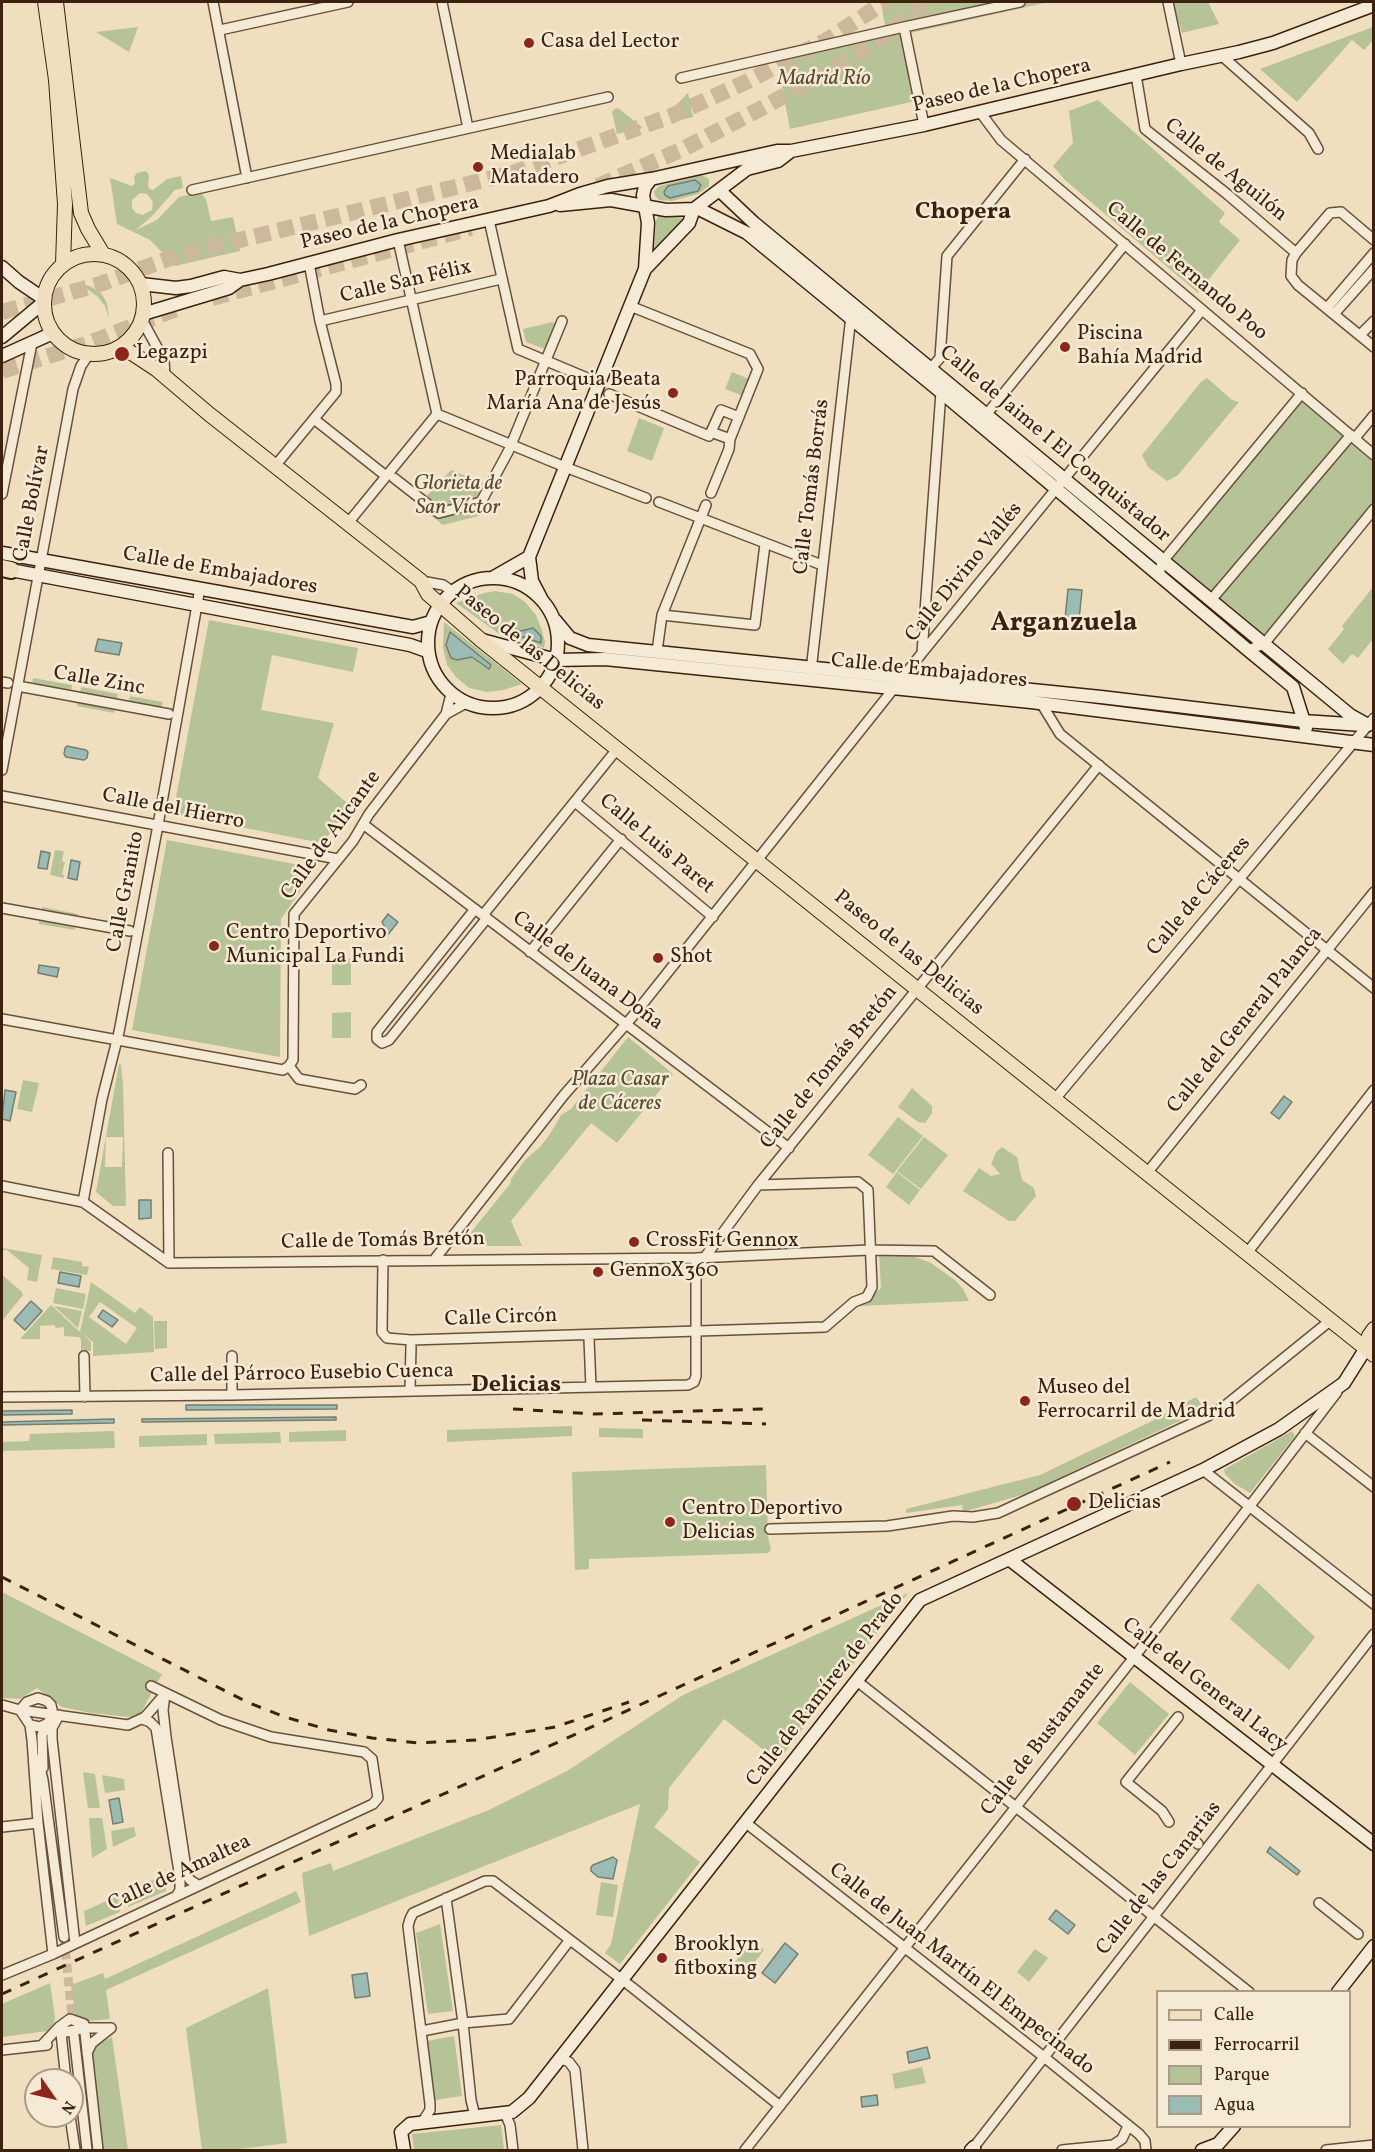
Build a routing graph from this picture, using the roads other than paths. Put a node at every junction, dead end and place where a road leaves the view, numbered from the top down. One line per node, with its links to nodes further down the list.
1 (45, 2): 40 (main road)
2 (56, 2): 38 (main road)
3 (213, 2): 12 (street)
4 (348, 2): 12 (street)
5 (442, 2): 20 (street)
6 (1020, 2): 9 (street)
7 (1168, 2): 14 (street)
8 (1366, 2): 13 (street, Paseo de la Chopera)
9 (1003, 3): 11 (street)
10 (1374, 5): 13 (street, Paseo de la Chopera)
11 (904, 27): 16 (street); 19 (street)
12 (220, 30): 25 (street)
13 (1224, 54): 14 (street, Paseo de la Chopera); 21 (street)
14 (1181, 64): 15 (street, Paseo de la Chopera)
15 (1136, 75): 18 (street, Paseo de la Chopera); 36 (street, Calle de Aguilón)
16 (681, 78)
17 (608, 97): 20 (street)
18 (980, 112): 19 (street, Paseo de la Chopera); 23 (street, Calle de Fernando Poo)
19 (924, 125): 22 (street, Paseo de la Chopera)
20 (468, 128): 25 (street)
21 (1318, 149)
22 (791, 151): 24 (street, Paseo de la Chopera); 28 (street, Paseo de la Chopera)
23 (1025, 159): 35 (street, Calle de Fernando Poo); 67 (street)
24 (703, 167): 26 (street, Paseo de la Chopera); 28 (street, Calle de Jaime I El Conquistador)
25 (247, 178): 27 (street)
26 (651, 179): 29 (street, Paseo de la Chopera); 30 (street)
27 (192, 190)
28 (719, 190): 31 (street, Paseo de la Chopera); 47 (street, Calle de Jaime I El Conquistador)
29 (549, 206): 30 (street, Paseo de la Chopera); 32 (street, Paseo de la Chopera)
30 (646, 206): 31 (street, Paseo de la Chopera); 42 (street)
31 (695, 209): 42 (street, Paseo de la Chopera); 54 (street, Calle de Jaime I El Conquistador)
32 (489, 220): 33 (street, Paseo de la Chopera); 44 (street)
33 (398, 240): 39 (street, Paseo de la Chopera); 49 (street)
34 (1374, 240): 36 (street, Calle de Aguilón)
35 (1125, 244): 51 (street, Calle de Fernando Poo); 74 (street)
36 (1296, 253): 52 (street)
37 (1374, 253): 52 (street)
38 (103, 254): 40 (main road); 46 (main road)
39 (309, 263): 45 (street, Paseo de la Chopera); 55 (street)
40 (63, 264): 48 (main road)
41 (2, 267): 48 (street)
42 (645, 269): 50 (street)
43 (1374, 269): 52 (street)
44 (501, 279): 49 (street, Calle San Félix); 66 (street)
45 (240, 280): 46 (street, Paseo de la Chopera); 53 (street, Paseo de la Chopera)
46 (141, 284): 53 (main road)
47 (846, 298): 54 (street, Calle Tomás Borrás); 67 (street, Calle de Jaime I El Conquistador)
48 (44, 300): 58 (main road); 60 (street)
49 (411, 300): 55 (street, Calle San Félix); 73 (street)
50 (630, 306): 69 (street); 77 (street)
51 (1202, 310): 71 (street, Calle de Fernando Poo); 87 (street, Calle Divino Vallés)
52 (1331, 311): 59 (street)
53 (143, 317): 62 (main road); 68 (street)
54 (851, 318): 70 (street, Calle de Jaime I El Conquistador); 102 (street, Calle Tomás Borrás)
55 (320, 321): 78 (street)
56 (562, 321): 66 (street)
57 (1374, 321): 59 (street)
58 (53, 333): 61 (street); 64 (main road)
59 (1360, 335): 63 (street)
60 (2, 337)
61 (32, 343): 65 (street); 90 (street)
62 (121, 346): 64 (main road); 68 (main road, Paseo de las Delicias)
63 (1374, 347)
64 (89, 354): 100 (street, Calle Bolívar)
65 (2, 356)
66 (546, 360): 69 (street); 82 (street)
67 (930, 369): 74 (street, Calle de Jaime I El Conquistador)
68 (165, 377): 84 (main road, Paseo de las Delicias)
69 (599, 383): 85 (street)
70 (941, 392): 75 (street, Calle de Jaime I El Conquistador); 122 (street)
71 (1302, 393): 80 (street, Calle de Fernando Poo); 101 (street)
72 (609, 394): 79 (street)
73 (437, 414): 82 (street); 86 (street)
74 (986, 414): 75 (street); 87 (street, Calle de Jaime I El Conquistador)
75 (968, 415): 88 (street, Calle de Jaime I El Conquistador)
76 (1374, 415): 80 (street)
77 (739, 417): 79 (street); 81 (street)
78 (314, 419): 84 (street); 86 (street)
79 (707, 432): 81 (street)
80 (1353, 436): 83 (street, Calle de Fernando Poo); 111 (street)
81 (730, 444): 89 (street)
82 (510, 447): 85 (street); 86 (street)
83 (1374, 455)
84 (275, 466): 96 (main road, Paseo de las Delicias)
85 (566, 467): 91 (street); 99 (street)
86 (390, 477): 96 (street)
87 (1065, 479): 88 (street, Calle Divino Vallés); 101 (street, Calle de Jaime I El Conquistador)
88 (1056, 490): 105 (street, Calle de Jaime I El Conquistador); 122 (street, Calle Divino Vallés)
89 (711, 493)
90 (2, 494)
91 (646, 498)
92 (659, 502): 95 (street)
93 (706, 505): 95 (street)
94 (1374, 509): 118 (street)
95 (701, 518): 97 (street); 114 (street)
96 (348, 523): 107 (main road, Paseo de las Delicias)
97 (765, 544): 102 (street); 114 (street)
98 (2, 554): 100 (street, Calle de Embajadores)
99 (529, 557): 106 (street); 110 (street)
100 (40, 560): 104 (street, Calle Bolívar); 108 (street, Calle de Embajadores)
101 (1163, 561): 105 (street); 111 (street, Calle de Jaime I El Conquistador)
102 (822, 565): 124 (street, Calle Tomás Borrás)
103 (4, 569): 104 (street, Calle de Embajadores)
104 (38, 575): 113 (street, Calle de Embajadores); 141 (street, Calle Bolívar)
105 (1160, 576): 119 (street, Calle de Jaime I El Conquistador)
106 (494, 577): 109 (street); 110 (street)
107 (420, 581): 109 (street, Paseo de las Delicias); 112 (main road, Paseo de las Delicias)
108 (200, 588): 113 (street, Calle Granito); 116 (street, Calle de Embajadores)
109 (452, 591): 112 (street)
110 (541, 598): 115 (street, Calle de Embajadores)
111 (1211, 600): 118 (street, Calle de Jaime I El Conquistador)
112 (440, 604): 116 (street); 117 (main road, Paseo de las Delicias)
113 (197, 606): 120 (street, Calle de Embajadores); 145 (street, Calle Granito)
114 (662, 615): 121 (street)
115 (555, 620): 121 (street, Calle de Embajadores); 123 (street)
116 (431, 622): 120 (street)
117 (481, 640): 123 (street, Calle de Embajadores); 127 (main road, Paseo de las Delicias)
118 (1264, 644): 119 (street); 135 (street, Calle de Jaime I El Conquistador)
119 (1248, 650): 134 (street, Calle de Jaime I El Conquistador)
120 (428, 651): 129 (street)
121 (657, 651): 124 (street, Calle de Embajadores)
122 (922, 653): 125 (street, Calle Divino Vallés)
123 (556, 660): 124 (street, Calle de Embajadores); 127 (street)
124 (810, 674): 125 (street, Calle de Embajadores); 128 (street, Calle de Embajadores)
125 (903, 677): 128 (street, Calle Divino Vallés); 134 (street, Calle de Embajadores)
126 (23, 687): 132 (street, Calle Zinc)
127 (542, 687): 130 (street); 139 (main road, Paseo de las Delicias)
128 (894, 689): 131 (street, Calle de Embajadores); 148 (street, Calle Divino Vallés)
129 (451, 694): 130 (street); 133 (street, Calle de Alicante)
130 (466, 703): 133 (street, Calle de Alicante)
131 (1041, 703): 136 (street, Calle de Embajadores); 140 (street)
132 (169, 714)
133 (446, 714): 144 (street, Calle de Alicante)
134 (1303, 721): 135 (street, Calle de Embajadores); 136 (street)
135 (1372, 723): 137 (street, Calle de Cáceres)
136 (1325, 738): 137 (street, Calle de Embajadores)
137 (1353, 742): 138 (street, Calle de Embajadores); 149 (street, Calle de Cáceres)
138 (1374, 745)
139 (618, 748): 143 (street); 148 (main road, Paseo de las Delicias)
140 (1099, 765): 149 (street); 157 (street, Calle de Tomás Bretón)
141 (2, 770)
142 (2, 796): 145 (street, Calle del Hierro)
143 (575, 802): 146 (street, Calle Luis Paret); 152 (street)
144 (363, 824): 147 (street, Calle de Alicante); 152 (street, Calle de Juana Doña)
145 (158, 825): 147 (street, Calle del Hierro); 161 (street, Calle Granito)
146 (621, 839): 153 (street, Calle Luis Paret); 156 (street)
147 (338, 859): 162 (street, Calle de Alicante)
148 (758, 860): 153 (street, Calle Divino Vallés); 157 (main road, Paseo de las Delicias)
149 (1239, 879): 155 (street); 165 (street, Calle de Cáceres)
150 (1374, 892): 155 (street, Calle del General Palanca)
151 (2, 908): 154 (street)
152 (482, 914): 152 (street); 156 (street, Calle de Juana Doña)
153 (713, 917): 160 (street, Calle Divino Vallés)
154 (130, 931)
155 (1327, 951): 158 (street); 168 (street, Calle del General Palanca)
156 (530, 952): 160 (street, Calle de Juana Doña)
157 (917, 988): 165 (main road, Paseo de las Delicias); 166 (street, Calle de Tomás Bretón)
158 (1374, 988)
159 (2, 1019): 161 (street)
160 (626, 1024): 166 (street, Calle de Juana Doña); 176 (street, Calle Divino Vallés)
161 (117, 1040): 162 (street); 171 (street, Calle Granito)
162 (289, 1066): 163 (street)
163 (361, 1085)
164 (1374, 1090): 173 (street)
165 (1054, 1099): 168 (main road, Paseo de las Delicias)
166 (789, 1148): 169 (street, Calle de Tomás Bretón)
167 (168, 1153): 177 (street)
168 (1147, 1173): 173 (main road, Paseo de las Delicias)
169 (758, 1185): 172 (street); 174 (street, Calle de Tomás Bretón)
170 (2, 1186): 171 (street)
171 (83, 1202): 177 (street)
172 (869, 1250): 174 (street, Calle de Tomás Bretón); 178 (street, Calle de Tomás Bretón); 181 (street)
173 (1247, 1253): 179 (main road, Paseo de las Delicias)
174 (701, 1257): 176 (street, Calle de Tomás Bretón); 181 (street, Calle del Párroco Eusebio Cuenca)
175 (383, 1260): 176 (street, Calle de Tomás Bretón); 177 (street, Calle de Tomás Bretón); 181 (street, Calle Circón)
176 (434, 1260)
177 (169, 1263)
178 (990, 1295)
179 (1331, 1320): 184 (main road, Paseo de las Delicias); 197 (street)
180 (1374, 1329): 184 (main road)
181 (696, 1331): 188 (street, Calle del Párroco Eusebio Cuenca)
182 (589, 1339): 188 (street)
183 (411, 1346): 189 (street)
184 (1370, 1352): 187 (street, Calle de Bustamante)
185 (84, 1356): 192 (street)
186 (232, 1356): 190 (street)
187 (1344, 1383): 193 (street, Calle de Bustamante); 194 (street, Calle de Ramírez de Prado)
188 (591, 1387): 189 (street, Calle del Párroco Eusebio Cuenca)
189 (410, 1390): 190 (street, Calle del Párroco Eusebio Cuenca)
190 (232, 1395): 192 (street, Calle del Párroco Eusebio Cuenca)
191 (2, 1397): 192 (street, Calle del Párroco Eusebio Cuenca)
192 (85, 1397)
193 (1305, 1433): 195 (street); 196 (street, Calle de Bustamante)
194 (1203, 1470): 196 (street); 198 (street, Calle de Ramírez de Prado)
195 (1374, 1487)
196 (1249, 1507): 199 (street); 201 (street, Calle de Bustamante)
197 (770, 1529)
198 (1009, 1559): 201 (street, Calle del General Lacy); 202 (street, Calle de Ramírez de Prado)
199 (1374, 1604)
200 (1374, 1634): 213 (street, Calle de las Canarias)
201 (1135, 1656): 213 (street, Calle del General Lacy); 215 (street, Calle de Bustamante)
202 (857, 1681): 215 (street); 218 (street, Calle de Ramírez de Prado)
203 (151, 1686): 204 (street)
204 (165, 1694): 209 (street); 221 (street); 221 (street, Calle de Amaltea)
205 (2, 1705): 206 (street)
206 (20, 1710): 207 (street); 207 (street); 211 (street)
207 (56, 1714): 209 (street); 210 (street); 229 (street)
208 (1178, 1717): 216 (street)
209 (142, 1719): 222 (street)
210 (48, 1724): 211 (street); 214 (street)
211 (30, 1725): 212 (street)
212 (33, 1750): 214 (street); 217 (street)
213 (1272, 1764): 220 (street, Calle del General Lacy); 225 (street, Calle de las Canarias)
214 (43, 1780): 227 (street)
215 (1016, 1807): 225 (street); 231 (street, Calle de Bustamante)
216 (1169, 1822)
217 (38, 1823): 219 (street); 232 (street)
218 (746, 1823): 231 (street, Calle de Juan Martín El Empecinado); 234 (street, Calle de Ramírez de Prado)
219 (2, 1827)
220 (1374, 1844)
221 (198, 1885): 222 (street, Calle de Amaltea)
222 (177, 1895): 229 (street, Calle de Amaltea)
223 (446, 1898): 228 (street); 238 (street); 240 (street)
224 (1319, 1903): 226 (street)
225 (1155, 1916): 235 (street); 247 (street, Calle de las Canarias)
226 (1358, 1934)
227 (64, 1938)
228 (570, 1941): 234 (street); 238 (street)
229 (75, 1943): 232 (street, Calle de Amaltea)
230 (1374, 1946): 236 (street)
231 (905, 1948): 247 (street, Calle de Juan Martín El Empecinado); 250 (street, Calle de Bustamante)
232 (53, 1954): 233 (street, Calle de Amaltea)
233 (2, 1975)
234 (622, 1980): 248 (street, Calle de Ramírez de Prado); 250 (street)
235 (1247, 1990)
236 (1340, 1990)
237 (75, 2020): 239 (street); 241 (street); 243 (street)
238 (463, 2024): 240 (street); 252 (street)
239 (85, 2028): 241 (street); 245 (street); 245 (street)
240 (422, 2031): 253 (street)
241 (62, 2032): 243 (street); 246 (street)
242 (74, 2035): 260 (street)
243 (42, 2045): 244 (street); 246 (street)
244 (2, 2050)
245 (87, 2053): 261 (street)
246 (63, 2056): 249 (street)
247 (1044, 2057): 254 (street, Calle de Juan Martín El Empecinado); 258 (street, Calle de las Canarias)
248 (561, 2059): 251 (street, Calle de Ramírez de Prado); 264 (street)
249 (64, 2068)
250 (780, 2106): 265 (street, Calle de Bustamante)
251 (505, 2113): 252 (street); 263 (street)
252 (475, 2116): 253 (street)
253 (423, 2121): 262 (street)
254 (1128, 2126): 266 (street); 267 (street, Calle de Juan Martín El Empecinado)
255 (72, 2128): 259 (street)
256 (1233, 2128): 268 (street)
257 (1374, 2145): 269 (street)
258 (974, 2149)
259 (75, 2151)
260 (87, 2151)
261 (98, 2151)
262 (404, 2151)
263 (513, 2151)
264 (583, 2151)
265 (745, 2151)
266 (1062, 2151)
267 (1146, 2151)
268 (1202, 2151)
269 (1326, 2151)

